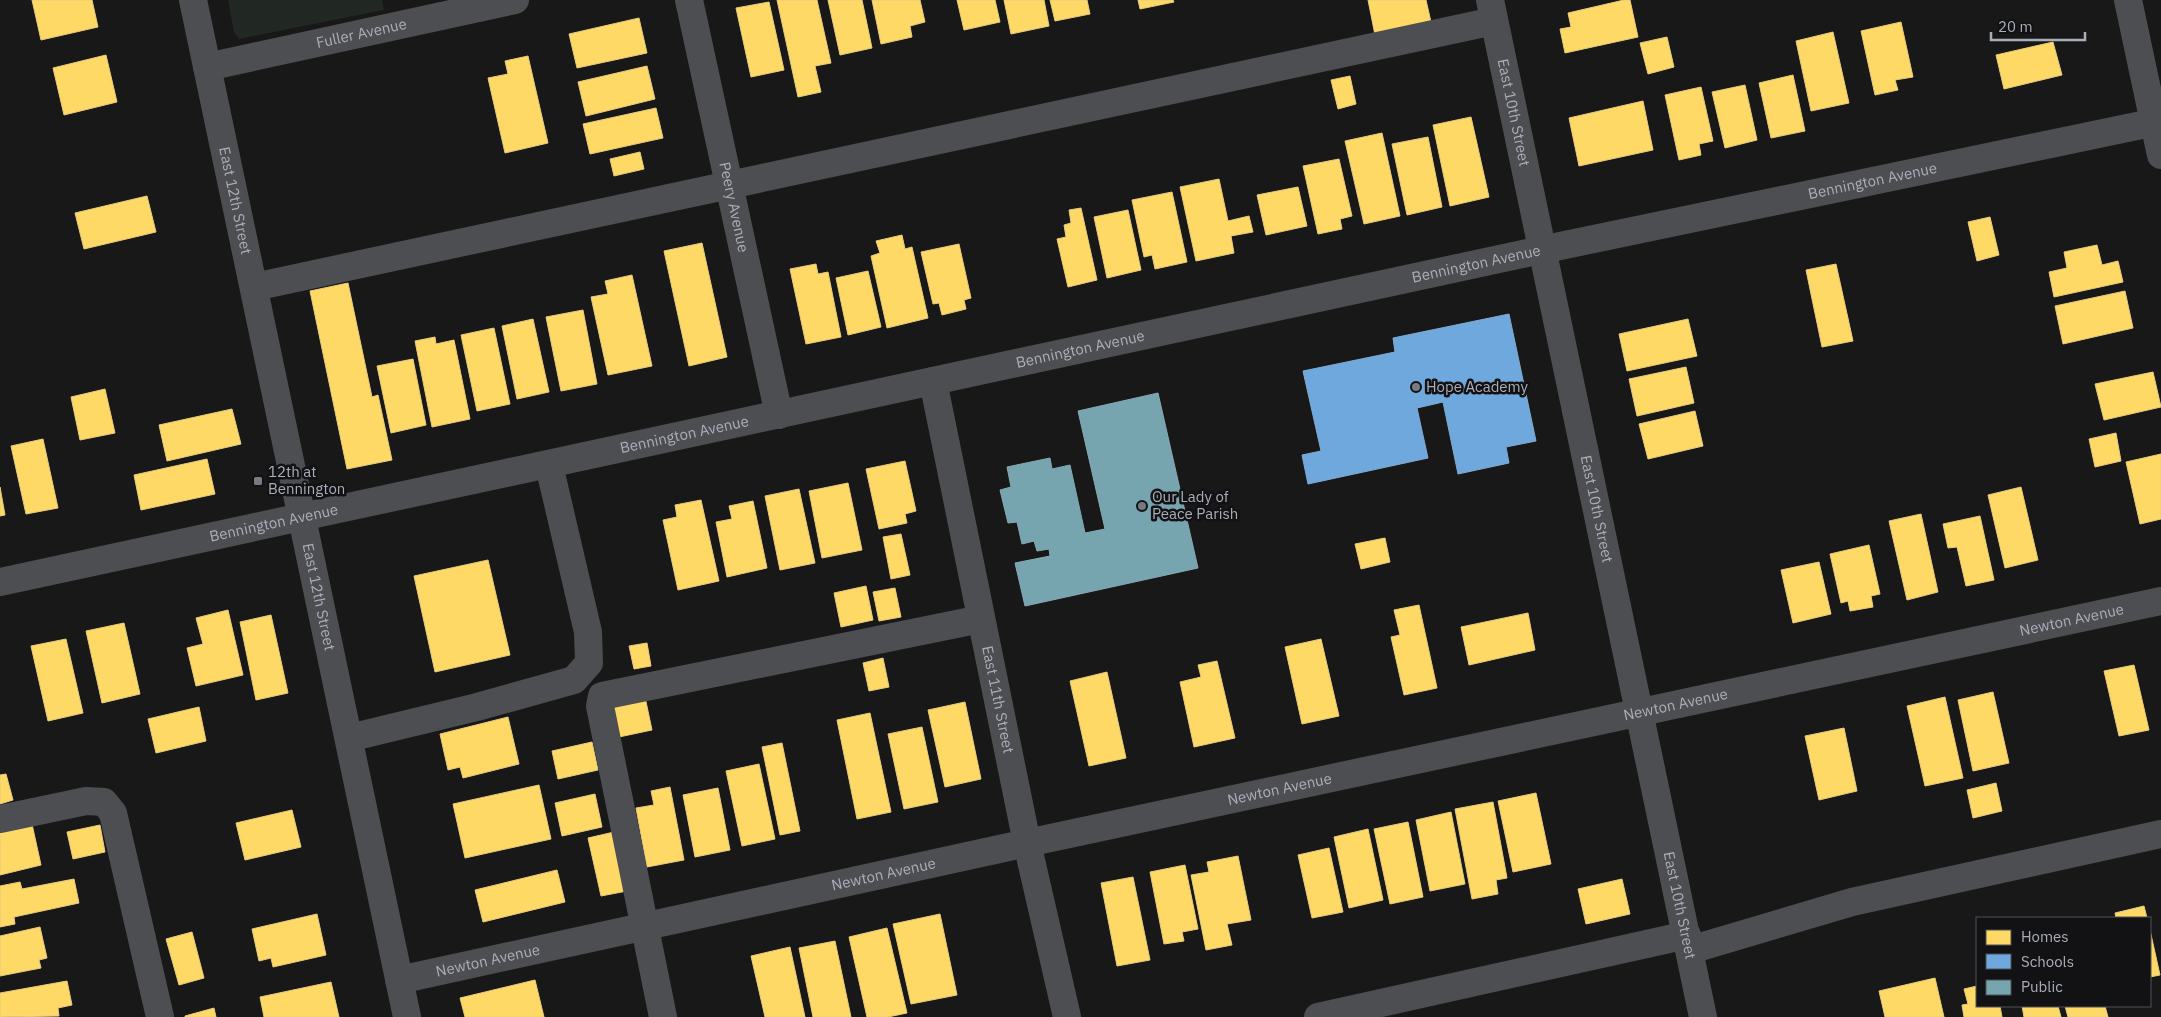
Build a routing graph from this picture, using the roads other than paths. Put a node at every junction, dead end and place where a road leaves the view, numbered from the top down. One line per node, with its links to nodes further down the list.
1 (193, 0): 7 (street, East 12th Street)
2 (515, 0): 5 (street, Fuller Avenue)
3 (689, 0): 10 (street, Peery Avenue)
4 (2128, 0): 8 (street)
5 (448, 7): 7 (street, Fuller Avenue)
6 (1492, 10): 10 (street); 11 (street, East 10th Street)
7 (207, 67): 12 (street, East 12th Street)
8 (2158, 122): 9 (street); 11 (street, Bennington Avenue)
9 (2161, 155)
10 (729, 185): 12 (street); 14 (street, Peery Avenue)
11 (1541, 250): 13 (street, Bennington Avenue); 20 (street, East 10th Street)
12 (254, 286): 16 (street, East 12th Street)
13 (933, 381): 14 (street, Bennington Avenue); 19 (street, East 11th Street)
14 (779, 415): 15 (street, Bennington Avenue)
15 (549, 464): 16 (street, Bennington Avenue); 21 (street)
16 (302, 517): 17 (street, Bennington Avenue); 21 (street, East 12th Street)
17 (0, 582)
18 (2161, 600): 20 (street, Newton Avenue)
19 (981, 619): 24 (street, East 11th Street); 25 (street)
20 (1639, 712): 24 (street, Newton Avenue); 26 (street, East 10th Street)
21 (349, 738): 27 (street, East 12th Street)
22 (0, 819): 28 (street)
23 (2161, 834): 26 (street)
24 (1026, 843): 25 (street, Newton Avenue); 31 (street, East 11th Street)
25 (645, 926): 27 (street, Newton Avenue); 30 (street)
26 (1689, 943): 32 (street); 33 (street, East 10th Street)
27 (399, 980): 29 (street, East 12th Street)
28 (160, 1017)
29 (407, 1017)
30 (663, 1017)
31 (1067, 1017)
32 (1318, 1017)
33 (1703, 1017)

